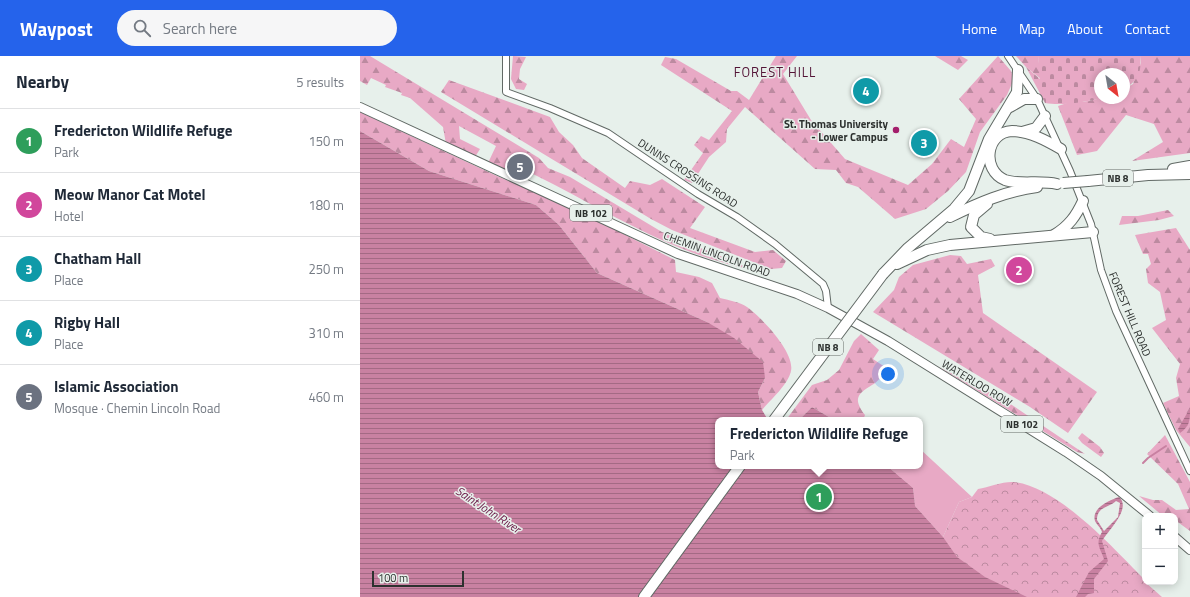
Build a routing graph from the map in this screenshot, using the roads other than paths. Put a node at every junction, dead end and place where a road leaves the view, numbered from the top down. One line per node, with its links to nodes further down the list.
1 (506, 56): 21 (street, DUNNS CROSSING ROAD)
2 (1008, 56): 3 (street, FOREST HILL ROAD)
3 (1018, 70): 4 (street, FOREST HILL ROAD); 6 (highway)
4 (1037, 99): 6 (highway); 7 (street, FOREST HILL ROAD)
5 (360, 107): 21 (main road, CHEMIN LINCOLN ROAD / NB 102)
6 (1008, 108): 16 (highway)
7 (1045, 116): 8 (highway); 9 (street, FOREST HILL ROAD)
8 (1022, 132): 9 (highway); 13 (highway)
9 (1061, 149): 15 (street, FOREST HILL ROAD)
10 (1190, 166): 12 (highway, NB 8)
11 (1190, 174): 12 (highway, NB 8)
12 (1148, 175): 13 (highway, NB 8, bridge)
13 (1060, 184): 14 (highway, NB 8)
14 (1003, 194): 16 (highway, NB 8); 19 (highway)
15 (1083, 201): 17 (street, FOREST HILL ROAD); 18 (highway)
16 (930, 230): 20 (highway, NB 8)
17 (1093, 232): 18 (highway); 24 (street, FOREST HILL ROAD)
18 (1052, 237): 19 (highway)
19 (996, 240): 20 (highway)
20 (883, 274): 22 (highway, NB 8, bridge)
21 (828, 308): 25 (main road, WATERLOO ROW / NB 102)
22 (776, 417)
23 (738, 469): 28 (highway)
24 (1190, 472)
25 (1146, 513)
26 (1178, 540): 27 (main road)
27 (1190, 550)
28 (644, 597)

